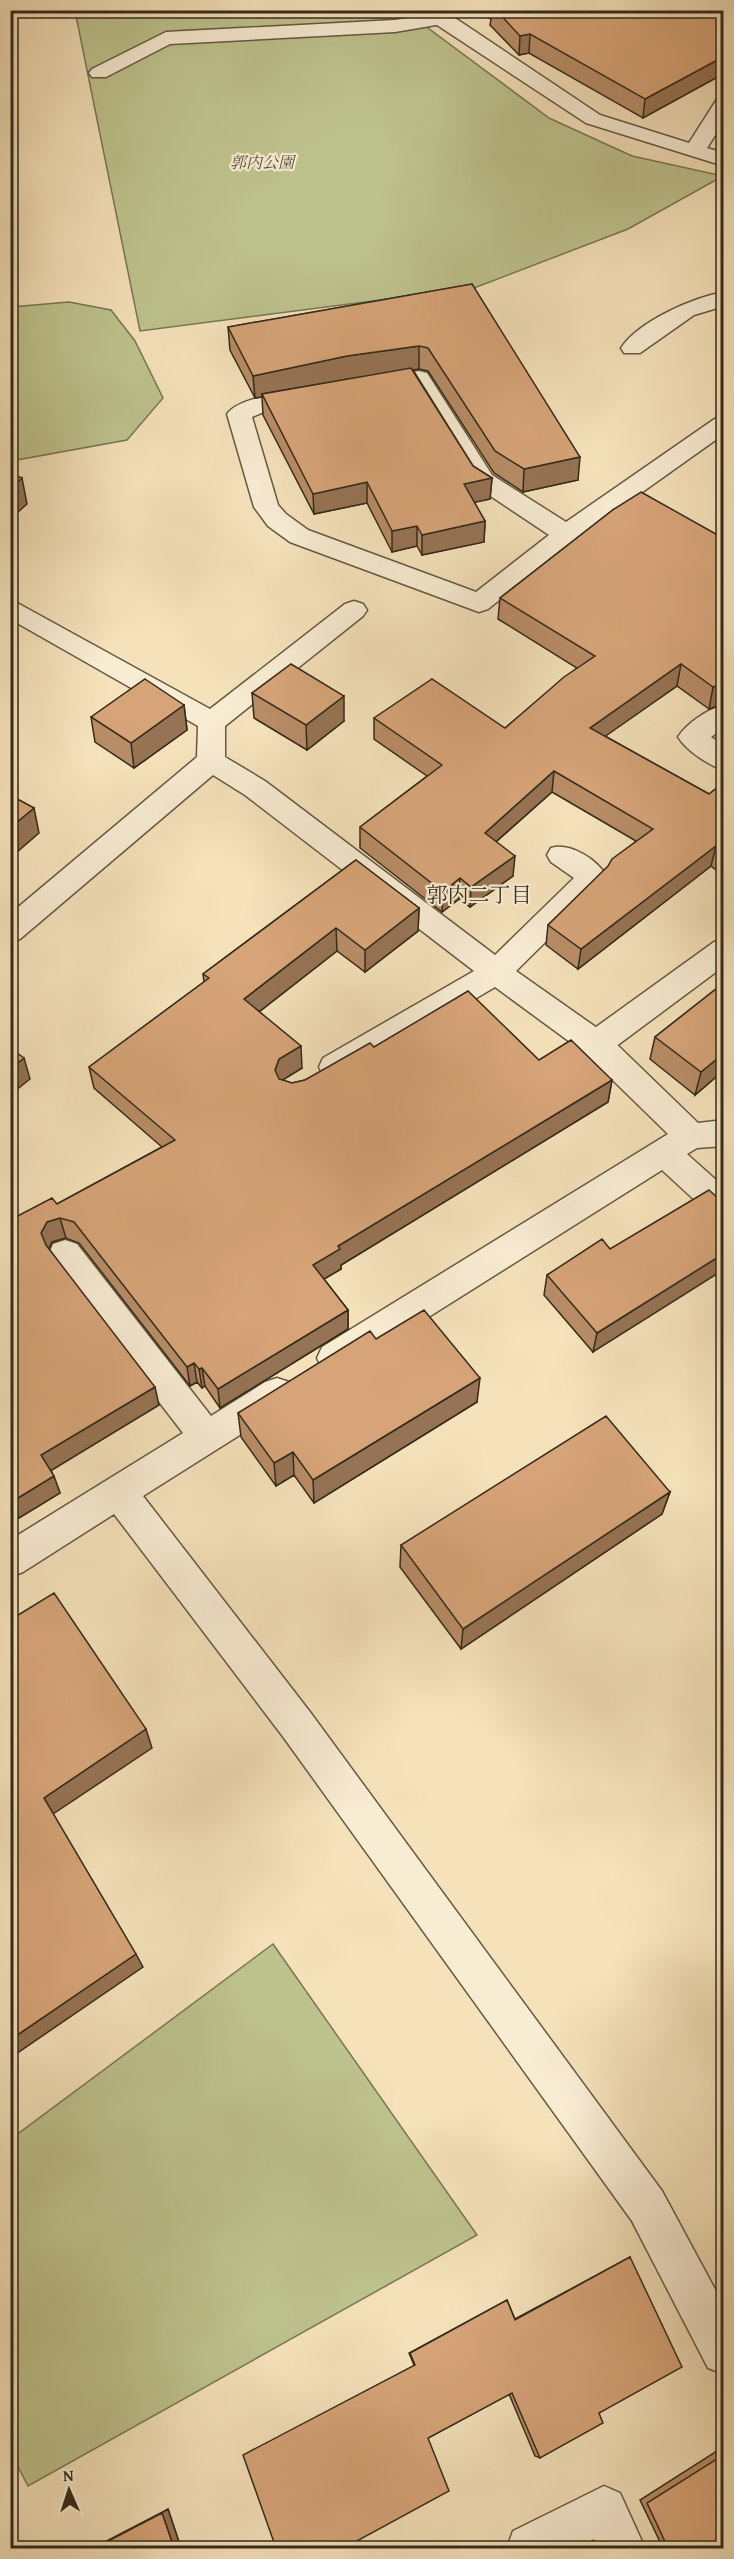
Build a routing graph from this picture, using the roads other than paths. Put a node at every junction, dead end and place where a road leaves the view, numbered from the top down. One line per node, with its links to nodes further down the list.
1 (436, 15): 2 (street); 4 (street)
2 (99, 73)
3 (723, 103): 4 (street)
4 (694, 152): 5 (street)
5 (723, 160)
6 (723, 299): 7 (street)
7 (632, 348)
8 (723, 423): 9 (street)
9 (566, 534): 9 (street)
10 (10, 607): 13 (street)
11 (354, 610): 13 (street)
12 (723, 714): 14 (street)
13 (212, 722): 15 (street)
14 (723, 760)
15 (211, 761): 17 (street); 19 (street)
16 (561, 855): 19 (street)
17 (10, 931)
18 (723, 950): 20 (street)
19 (496, 972): 20 (street); 21 (street)
20 (596, 1044): 23 (street)
21 (314, 1079)
22 (723, 1133): 23 (street)
23 (691, 1136): 24 (street)
24 (664, 1153): 25 (street); 27 (street)
25 (723, 1207)
26 (65, 1254): 27 (street)
27 (206, 1436): 28 (street)
28 (119, 1492): 29 (street); 30 (street)
29 (10, 1560)
30 (723, 2352)
31 (530, 2548): 32 (street)
32 (622, 2548)

